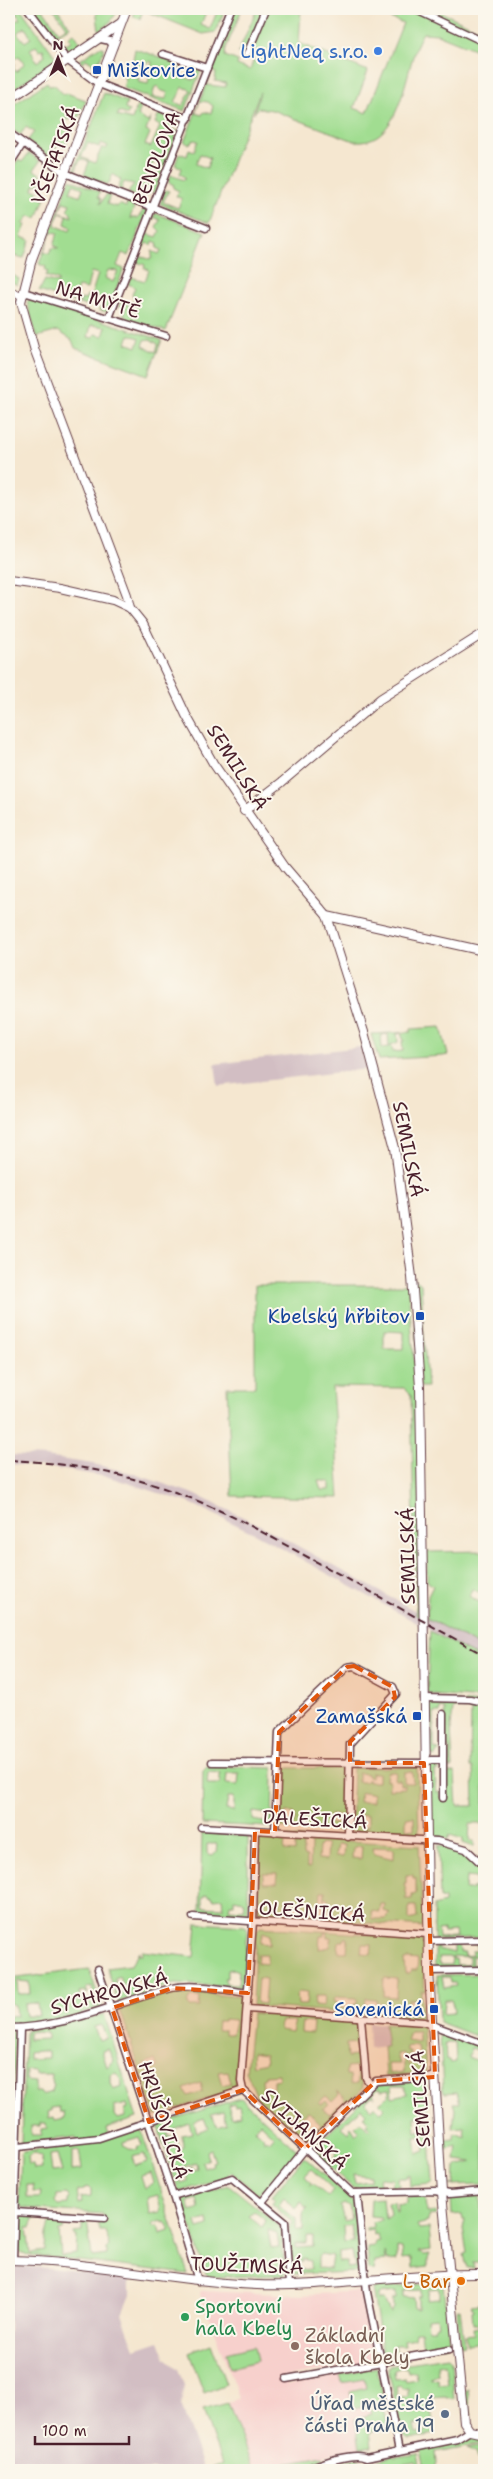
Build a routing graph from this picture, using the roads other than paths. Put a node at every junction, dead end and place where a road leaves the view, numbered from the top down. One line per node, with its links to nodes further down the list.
1 (28, 9): 14 (street)
2 (127, 9): 6 (street, VŠETATSKÁ)
3 (230, 9): 15 (street, BENDLOVA)
4 (266, 9): 13 (street)
5 (414, 9): 8 (street)
6 (119, 26): 7 (street); 10 (street, VŠETATSKÁ)
7 (101, 39): 10 (street); 14 (street)
8 (484, 42)
9 (9, 44): 11 (street)
10 (113, 47): 16 (street, VŠETATSKÁ)
11 (9, 54)
12 (163, 54): 15 (street)
13 (247, 54)
14 (67, 60): 16 (street); 17 (street)
15 (207, 68): 18 (street, BENDLOVA)
16 (99, 84): 18 (street); 22 (street, VŠETATSKÁ)
17 (9, 100)
18 (188, 119): 23 (street, BENDLOVA)
19 (9, 133): 20 (street)
20 (22, 144): 21 (street); 22 (street)
21 (9, 165)
22 (65, 173): 23 (street); 26 (street, VŠETATSKÁ)
23 (153, 208): 24 (street); 27 (street, BENDLOVA)
24 (206, 228)
25 (9, 290): 26 (street)
26 (21, 296): 27 (street, NA MÝTĚ); 30 (street, SEMILSKÁ)
27 (110, 318): 28 (street, NA MÝTĚ)
28 (166, 336)
29 (9, 581): 30 (street)
30 (130, 608): 32 (street, SEMILSKÁ)
31 (484, 633): 32 (street)
32 (244, 811): 33 (street, SEMILSKÁ)
33 (327, 916): 34 (street); 35 (street, SEMILSKÁ)
34 (484, 950)
35 (424, 1698): 36 (street); 42 (street, SEMILSKÁ)
36 (484, 1702)
37 (442, 1714): 38 (street)
38 (442, 1760): 42 (street); 43 (street)
39 (212, 1762): 40 (street)
40 (277, 1763): 41 (street); 41 (street); 46 (street)
41 (350, 1763): 42 (street); 47 (street)
42 (424, 1763): 48 (street, SEMILSKÁ)
43 (443, 1798)
44 (201, 1827): 45 (street, DALEŠICKÁ)
45 (255, 1831): 46 (street, DALEŠICKÁ); 51 (street, SVIJANSKÁ)
46 (275, 1832): 47 (street, DALEŠICKÁ)
47 (348, 1836): 48 (street, DALEŠICKÁ)
48 (427, 1841): 49 (street, DALEŠICKÁ); 52 (street, SEMILSKÁ)
49 (484, 1866)
50 (193, 1917): 51 (street, OLEŠNICKÁ)
51 (253, 1922): 52 (street, OLEŠNICKÁ); 58 (street, SVIJANSKÁ)
52 (428, 1938): 53 (street, OLEŠNICKÁ); 56 (street, SEMILSKÁ)
53 (484, 1940)
54 (98, 1969): 59 (street, HRUŠOVICKÁ)
55 (484, 1970): 56 (street); 57 (street)
56 (429, 1971): 62 (street, SEMILSKÁ)
57 (484, 1983)
58 (248, 1993): 59 (street, SYCHROVSKÁ); 60 (street, SVIJANSKÁ)
59 (112, 2008): 64 (street, SYCHROVSKÁ); 69 (street, HRUŠOVICKÁ)
60 (247, 2009): 61 (street); 68 (street, SVIJANSKÁ)
61 (361, 2018): 62 (street); 67 (street)
62 (431, 2024): 65 (street); 66 (street, SEMILSKÁ)
63 (9, 2028): 64 (street, SYCHROVSKÁ)
64 (20, 2028): 71 (street)
65 (484, 2044)
66 (434, 2077): 67 (street); 74 (street, SEMILSKÁ)
67 (371, 2085): 72 (street)
68 (243, 2090): 69 (street); 72 (street, SVIJANSKÁ)
69 (148, 2122): 71 (street); 76 (street, HRUŠOVICKÁ)
70 (9, 2148): 71 (street)
71 (17, 2148): 78 (street)
72 (304, 2149): 75 (street, SVIJANSKÁ); 77 (street)
73 (484, 2191): 74 (street, SVIJANSKÁ)
74 (442, 2193): 75 (street, SVIJANSKÁ); 81 (street, SEMILSKÁ)
75 (357, 2194): 83 (street)
76 (173, 2196): 77 (street); 84 (street, HRUŠOVICKÁ)
77 (262, 2202): 85 (street)
78 (15, 2212): 79 (street); 80 (street)
79 (104, 2218)
80 (11, 2260): 84 (street, TOUŽIMSKÁ)
81 (449, 2274): 82 (street, TOUŽIMSKÁ); 83 (street, TOUŽIMSKÁ); 89 (street, SEMILSKÁ)
82 (484, 2274)
83 (366, 2280): 85 (street, TOUŽIMSKÁ); 87 (street)
84 (198, 2281): 85 (street, TOUŽIMSKÁ)
85 (290, 2285)
86 (449, 2350): 87 (street)
87 (382, 2362): 88 (street); 91 (street)
88 (286, 2379)
89 (470, 2431): 90 (street); 91 (street)
90 (484, 2434)
91 (399, 2451): 92 (street)
92 (306, 2469)

